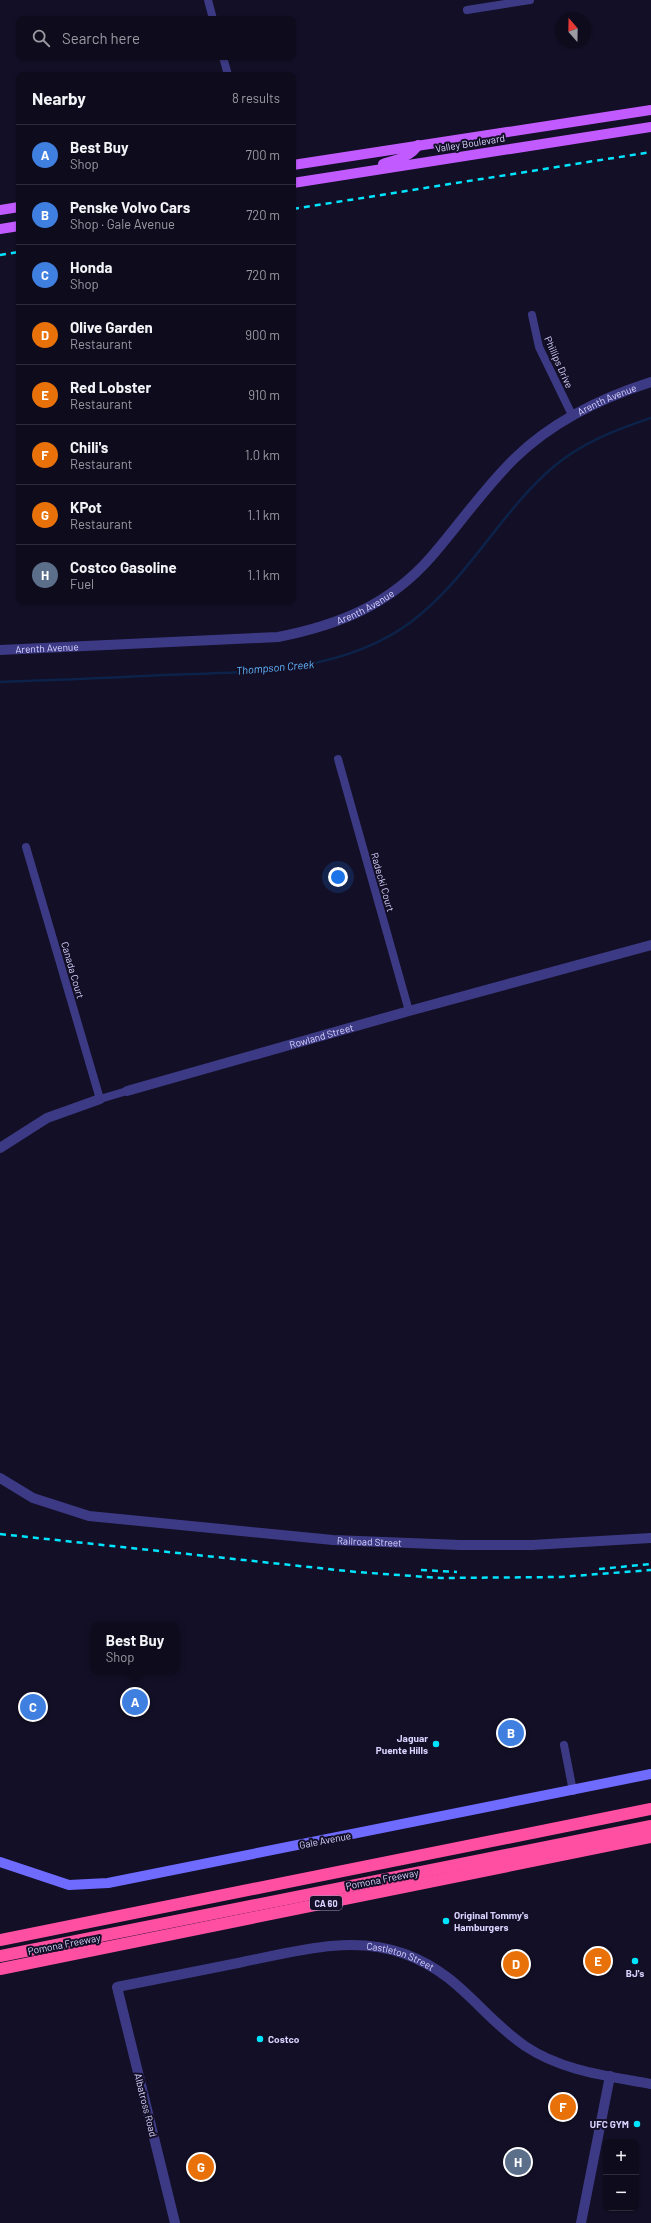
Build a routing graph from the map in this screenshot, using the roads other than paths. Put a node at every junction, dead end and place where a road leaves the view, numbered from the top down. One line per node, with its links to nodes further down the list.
1 (208, 0): 4 (street)
2 (530, 0): 3 (street)
3 (467, 10)
4 (212, 16)
5 (224, 60): 6 (street)
6 (227, 72)
7 (651, 110): 9 (main road, Valley Boulevard)
8 (651, 127): 11 (main road, Valley Boulevard)
9 (418, 145): 10 (main road, Valley Boulevard); 11 (main road)
10 (296, 164)
11 (360, 172): 12 (main road, Valley Boulevard)
12 (296, 183)
13 (16, 207): 14 (main road)
14 (0, 210)
15 (0, 213): 17 (main road)
16 (16, 226): 17 (main road)
17 (1, 228)
18 (532, 315): 20 (street, Phillips Drive)
19 (651, 382): 20 (street, Arenth Avenue)
20 (572, 415): 21 (street, Arenth Avenue)
21 (0, 650)
22 (338, 759): 25 (street, Radecki Court)
23 (26, 847): 27 (street, Canada Court)
24 (651, 945): 25 (street, Rowland Street)
25 (409, 1011): 26 (street, Rowland Street)
26 (127, 1091): 27 (street, Rowland Street)
27 (100, 1099): 28 (street, Rowland Street)
28 (0, 1148)
29 (0, 1478): 30 (street, Railroad Street)
30 (651, 1538)
31 (564, 1745): 33 (street)
32 (651, 1774): 33 (main road, Gale Avenue)
33 (572, 1790): 38 (main road, Gale Avenue)
34 (651, 1809): 39 (highway, Pomona Freeway)
35 (651, 1821): 40 (highway)
36 (651, 1826): 41 (highway)
37 (651, 1837): 42 (highway, Pomona Freeway / CA 60)
38 (0, 1862)
39 (0, 1940)
40 (0, 1950)
41 (0, 1956)
42 (0, 1969)
43 (117, 1987): 44 (street, Castleton Street); 46 (street, Albatross Road)
44 (610, 2076): 45 (street, Castleton Street); 47 (street)
45 (651, 2084)
46 (175, 2223)
47 (582, 2223)

